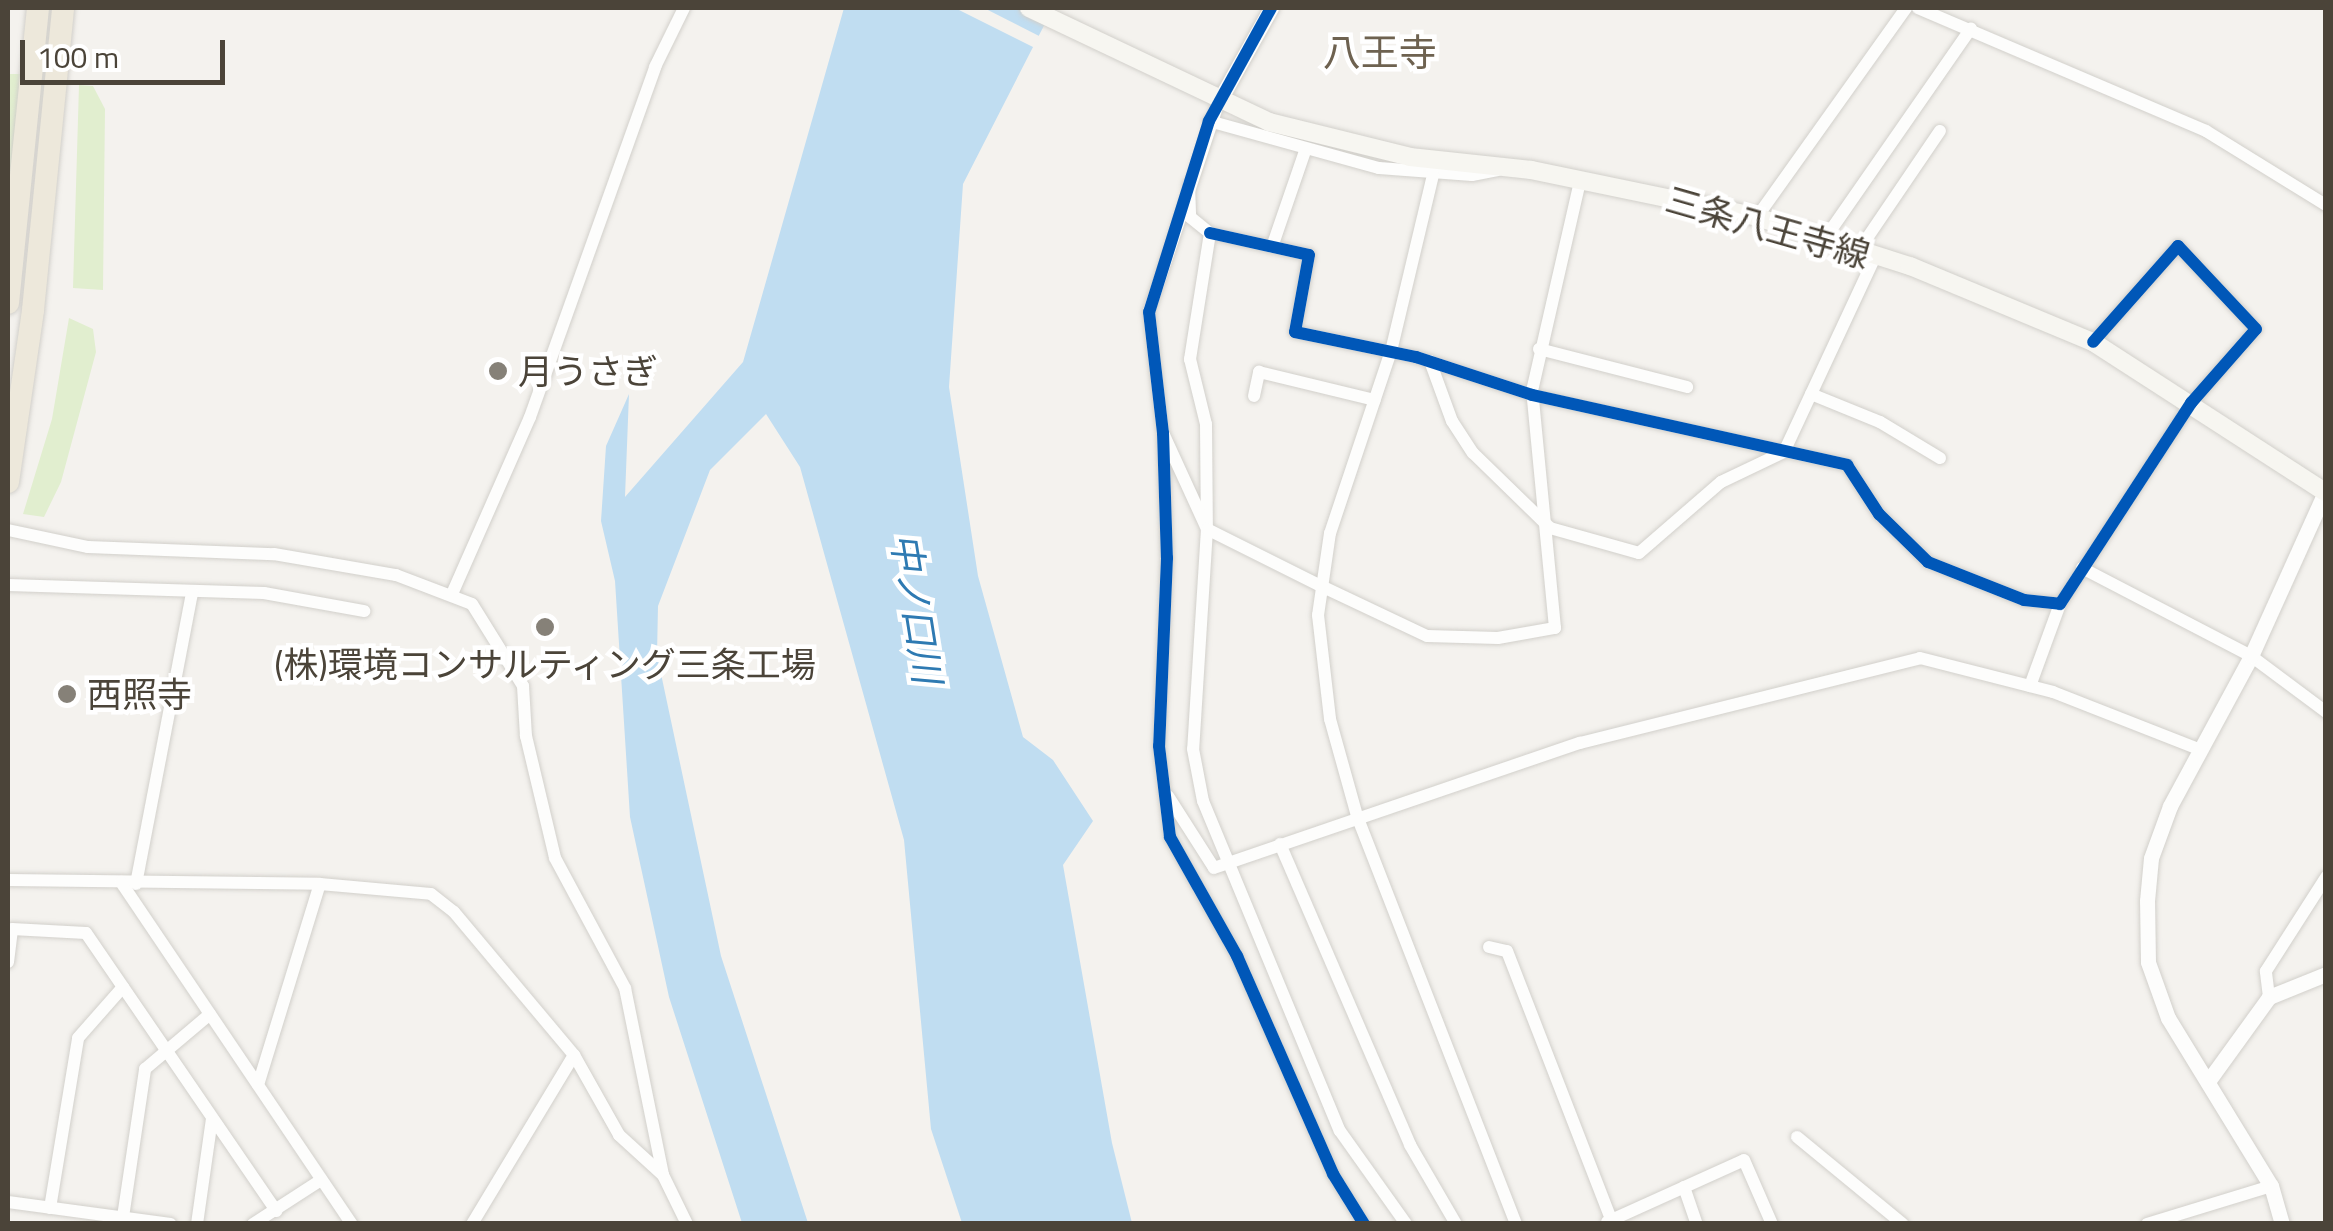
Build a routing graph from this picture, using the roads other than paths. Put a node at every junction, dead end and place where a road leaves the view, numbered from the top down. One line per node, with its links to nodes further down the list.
1 (38, 8): 23 (highway)
2 (63, 8): 37 (highway)
3 (684, 8): 46 (street)
4 (1029, 8): 9 (main road, 三条八王寺線)
5 (1271, 8): 9 (street)
6 (1906, 8): 18 (street)
7 (1918, 8): 8 (street)
8 (1970, 28): 17 (street); 20 (street)
9 (1219, 101): 10 (street); 13 (main road, 三条八王寺線)
10 (1208, 121): 12 (street); 15 (street)
11 (1940, 132): 22 (street)
12 (1305, 151): 14 (street); 21 (street)
13 (1507, 168): 14 (street); 16 (main road, 三条八王寺線)
14 (1433, 174): 26 (street)
15 (1188, 182): 19 (street); 34 (street)
16 (1580, 182): 18 (main road, 三条八王寺線); 25 (street)
17 (2326, 205)
18 (1757, 217): 20 (main road, 三条八王寺線)
19 (1210, 232): 21 (street); 39 (street)
20 (1826, 237): 22 (main road, 三条八王寺線)
21 (1272, 247): 26 (street)
22 (1867, 254): 24 (main road, 三条八王寺線); 29 (street)
23 (8, 304)
24 (2094, 342): 33 (main road, 三条八王寺線); 33 (street)
25 (1539, 349): 28 (street); 31 (street)
26 (1391, 351): 27 (street); 32 (street)
27 (1430, 361): 31 (street); 40 (street)
28 (1687, 387)
29 (1811, 394): 35 (street); 36 (street)
30 (1254, 396): 32 (street)
31 (1532, 396): 35 (street); 40 (street)
32 (1375, 400): 43 (street)
33 (2191, 403): 38 (main road, 三条八王寺線); 42 (street)
34 (1163, 433): 39 (street); 53 (street)
35 (1784, 452): 40 (street); 47 (street)
36 (1940, 458)
37 (8, 482)
38 (2325, 492): 49 (street)
39 (1208, 528): 43 (street); 56 (street)
40 (1550, 528): 43 (street)
41 (8, 530): 46 (street)
42 (2082, 568): 47 (street); 49 (street)
43 (1319, 586): 54 (street)
44 (8, 588): 45 (street)
45 (192, 592): 48 (street); 60 (street)
46 (452, 594): 74 (street)
47 (2060, 604): 50 (street)
48 (364, 611)
49 (2251, 656): 51 (street); 52 (street)
50 (2030, 686): 52 (street); 54 (street)
51 (2326, 712)
52 (2201, 750): 70 (street)
53 (1165, 791): 56 (street); 89 (street)
54 (1357, 816): 55 (street); 92 (street)
55 (1280, 844): 56 (street); 91 (street)
56 (1231, 861): 90 (street)
57 (2326, 877): 66 (street)
58 (8, 880): 59 (street)
59 (120, 882): 60 (street); 67 (street)
60 (136, 884): 61 (street)
61 (320, 884): 69 (street); 71 (street)
62 (1489, 947): 82 (street)
63 (8, 962): 65 (street)
64 (2326, 974): 66 (street)
65 (123, 986): 68 (street); 79 (street)
66 (2270, 997): 70 (street)
67 (210, 1014): 68 (street); 71 (street)
68 (164, 1047): 72 (street); 81 (street)
69 (574, 1055): 74 (street); 87 (street)
70 (2209, 1080): 76 (street)
71 (258, 1085): 75 (street)
72 (212, 1118): 80 (street); 84 (street)
73 (1797, 1137): 95 (street)
74 (662, 1175): 88 (street)
75 (321, 1180): 80 (street); 86 (street)
76 (2271, 1186): 96 (street); 97 (street)
77 (1684, 1187): 82 (street); 93 (street); 94 (street)
78 (8, 1202): 79 (street)
79 (50, 1208): 81 (street)
80 (276, 1211): 85 (street)
81 (123, 1217): 83 (street)
82 (1610, 1222)
83 (171, 1224)
84 (197, 1224)
85 (253, 1224)
86 (352, 1224)
87 (472, 1224)
88 (687, 1224)
89 (1364, 1224)
90 (1406, 1224)
91 (1456, 1224)
92 (1516, 1224)
93 (1697, 1224)
94 (1772, 1224)
95 (1903, 1224)
96 (2147, 1224)
97 (2282, 1224)

